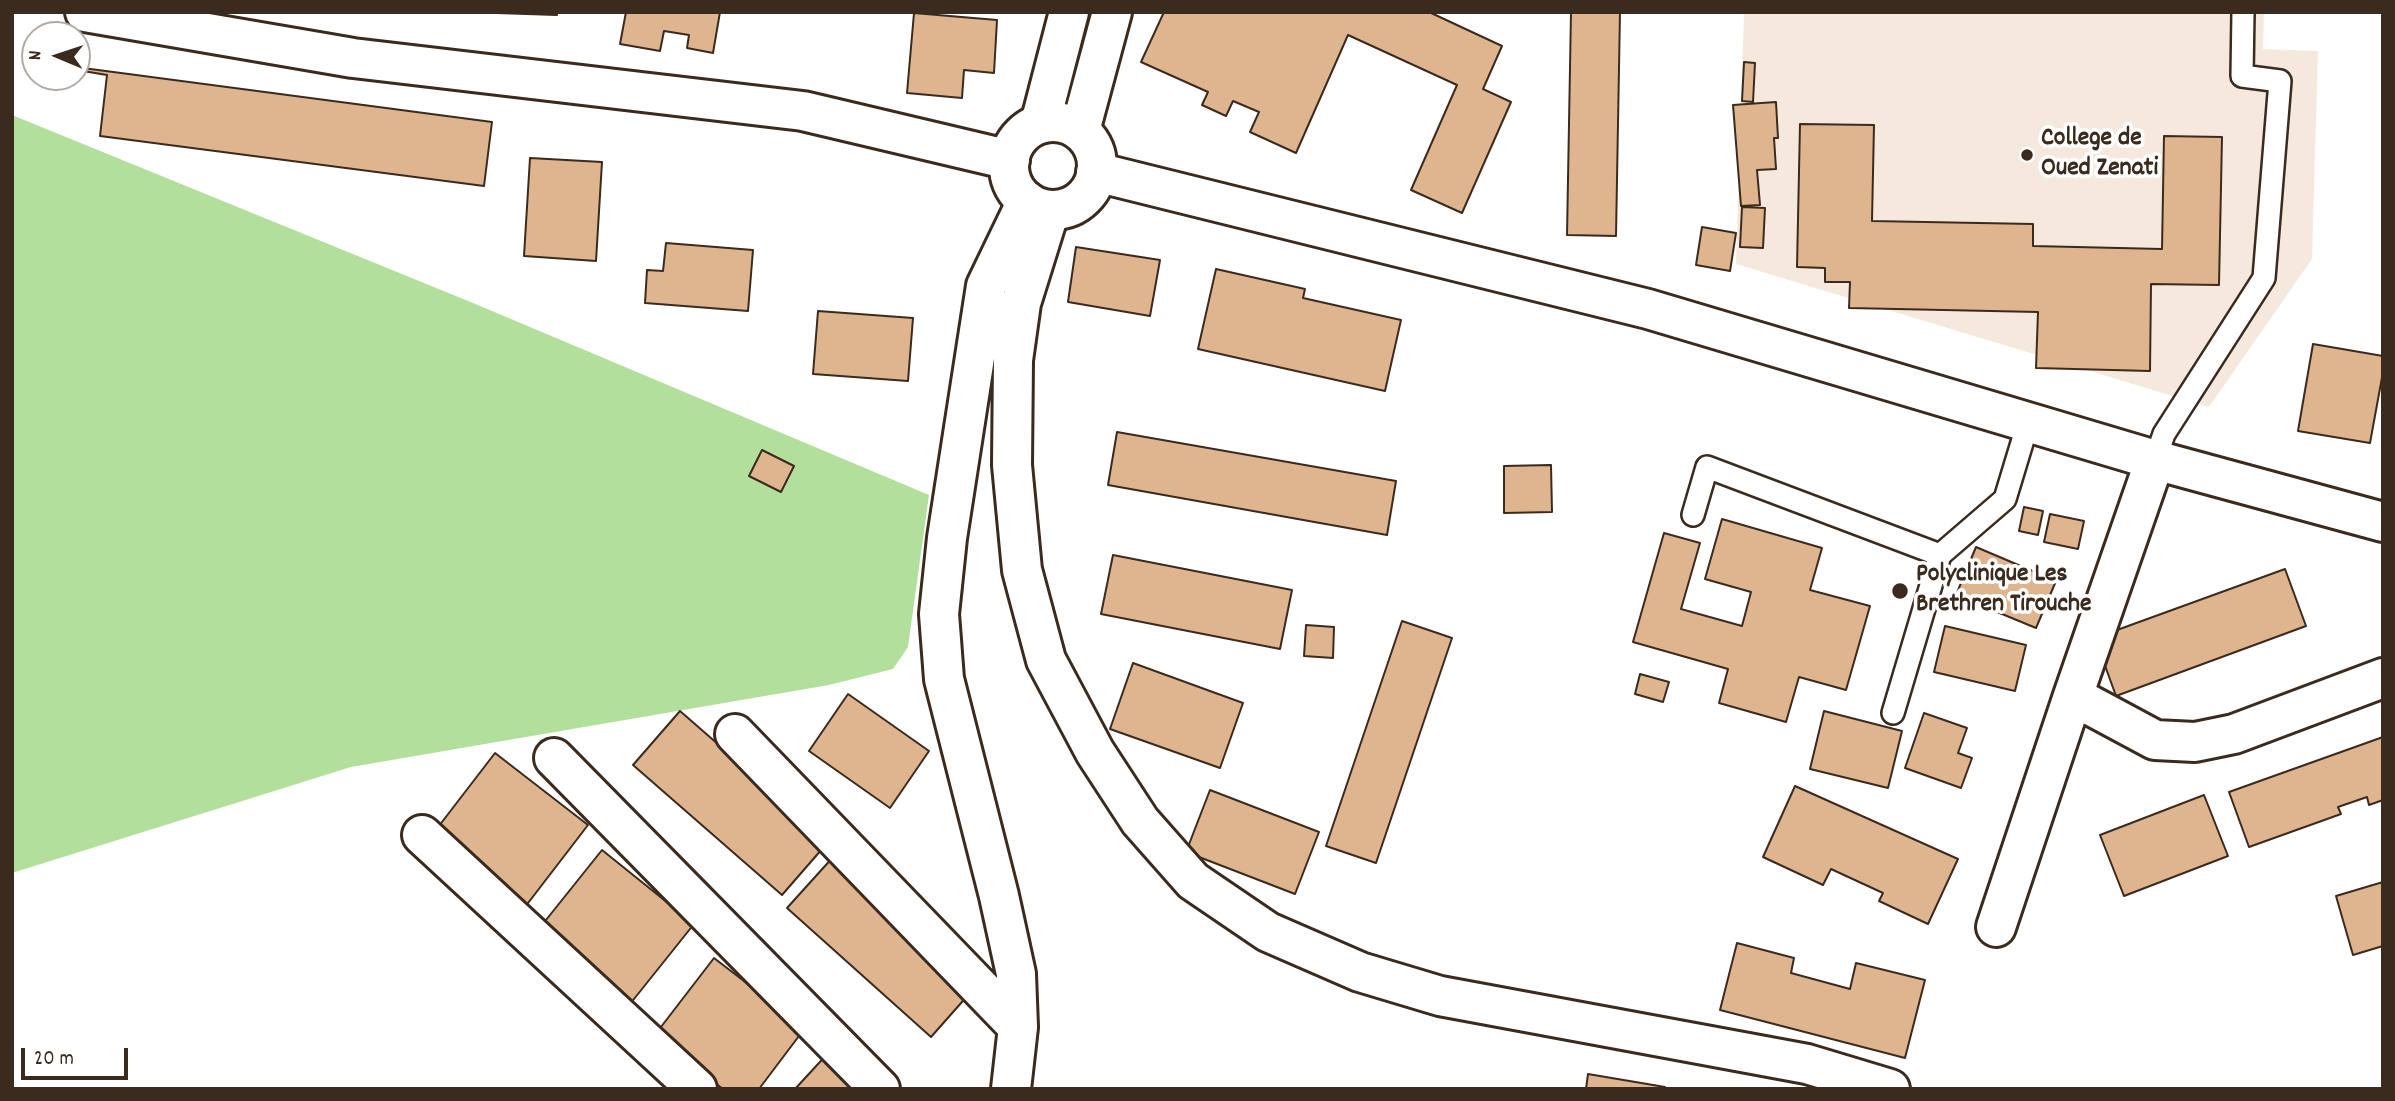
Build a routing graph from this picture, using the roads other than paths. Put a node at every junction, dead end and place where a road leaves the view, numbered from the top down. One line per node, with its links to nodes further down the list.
1 (85, 12): 7 (street)
2 (1069, 12): 5 (street)
3 (1112, 12): 6 (street)
4 (2243, 12): 11 (lane)
5 (1040, 124): 6 (street); 7 (street)
6 (1080, 131): 8 (street)
7 (1010, 160): 9 (street)
8 (1096, 173): 9 (street); 10 (street)
9 (1038, 205): 22 (street); 26 (street)
10 (2028, 422): 11 (street); 14 (lane)
11 (2155, 460): 13 (street); 16 (street)
12 (1693, 515): 14 (lane)
13 (2383, 522)
14 (1940, 555): 17 (lane)
15 (2383, 678): 16 (street)
16 (2073, 696): 21 (street)
17 (1893, 713)
18 (735, 734): 22 (street)
19 (554, 758): 24 (street)
20 (422, 835): 23 (street)
21 (1996, 926)
22 (1018, 1027): 25 (street)
23 (697, 1089)
24 (880, 1089)
25 (1011, 1089)
26 (1890, 1089)

